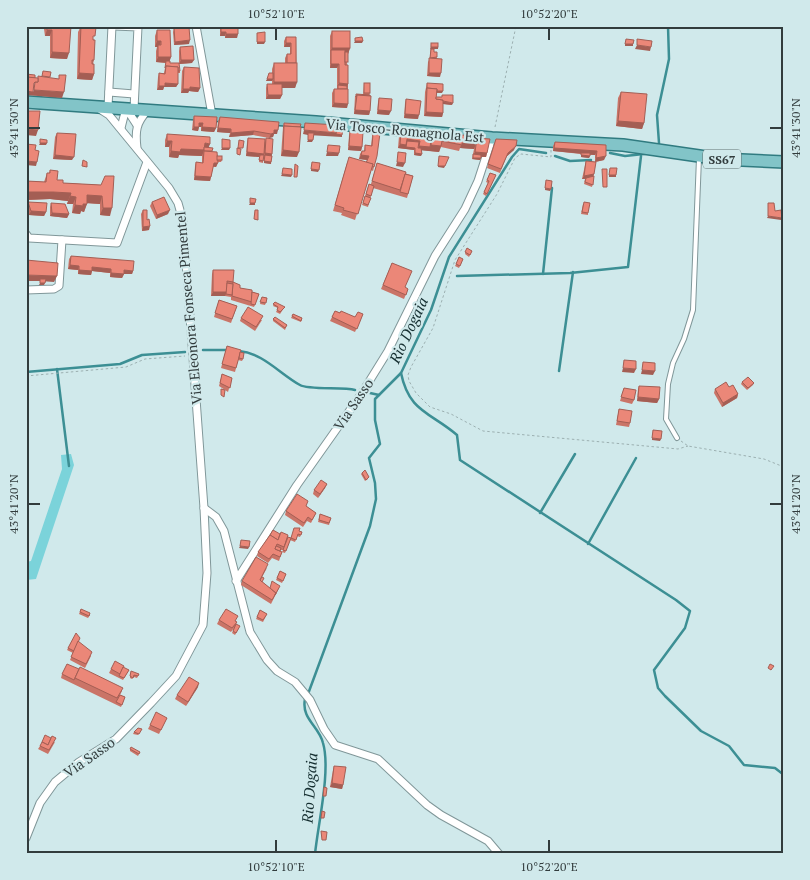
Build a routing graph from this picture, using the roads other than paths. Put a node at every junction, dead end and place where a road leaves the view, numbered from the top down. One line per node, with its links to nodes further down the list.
1 (113, 26): 3 (street); 4 (street)
2 (196, 26): 9 (street)
3 (109, 92): 4 (street); 6 (street)
4 (134, 94): 7 (street)
5 (26, 102): 6 (main road, Via Tosco-Romagnola Est)
6 (102, 107): 7 (main road, Via Tosco-Romagnola Est); 11 (street, Via Eleonora Fonseca Pimentel)
7 (130, 109): 8 (main road, Via Tosco-Romagnola Est); 10 (street); 11 (street)
8 (148, 110): 9 (main road, Via Tosco-Romagnola Est); 10 (street)
9 (212, 115): 12 (main road, Via Tosco-Romagnola Est)
10 (137, 125): 13 (street)
11 (120, 128): 13 (street, Via Eleonora Fonseca Pimentel)
12 (492, 138): 14 (main road, Via Tosco-Romagnola Est / SS67); 22 (street, Via Sasso)
13 (137, 148): 15 (street, Via Eleonora Fonseca Pimentel)
14 (699, 156): 16 (main road, Via Tosco-Romagnola Est / SS67); 20 (lane)
15 (147, 162): 18 (street); 21 (street, Via Eleonora Fonseca Pimentel)
16 (784, 162)
17 (26, 234): 18 (street)
18 (62, 240): 19 (street)
19 (26, 290)
20 (677, 438)
21 (204, 508): 22 (street); 23 (street, Via Sasso)
22 (236, 581): 24 (street)
23 (26, 838)
24 (499, 854)

